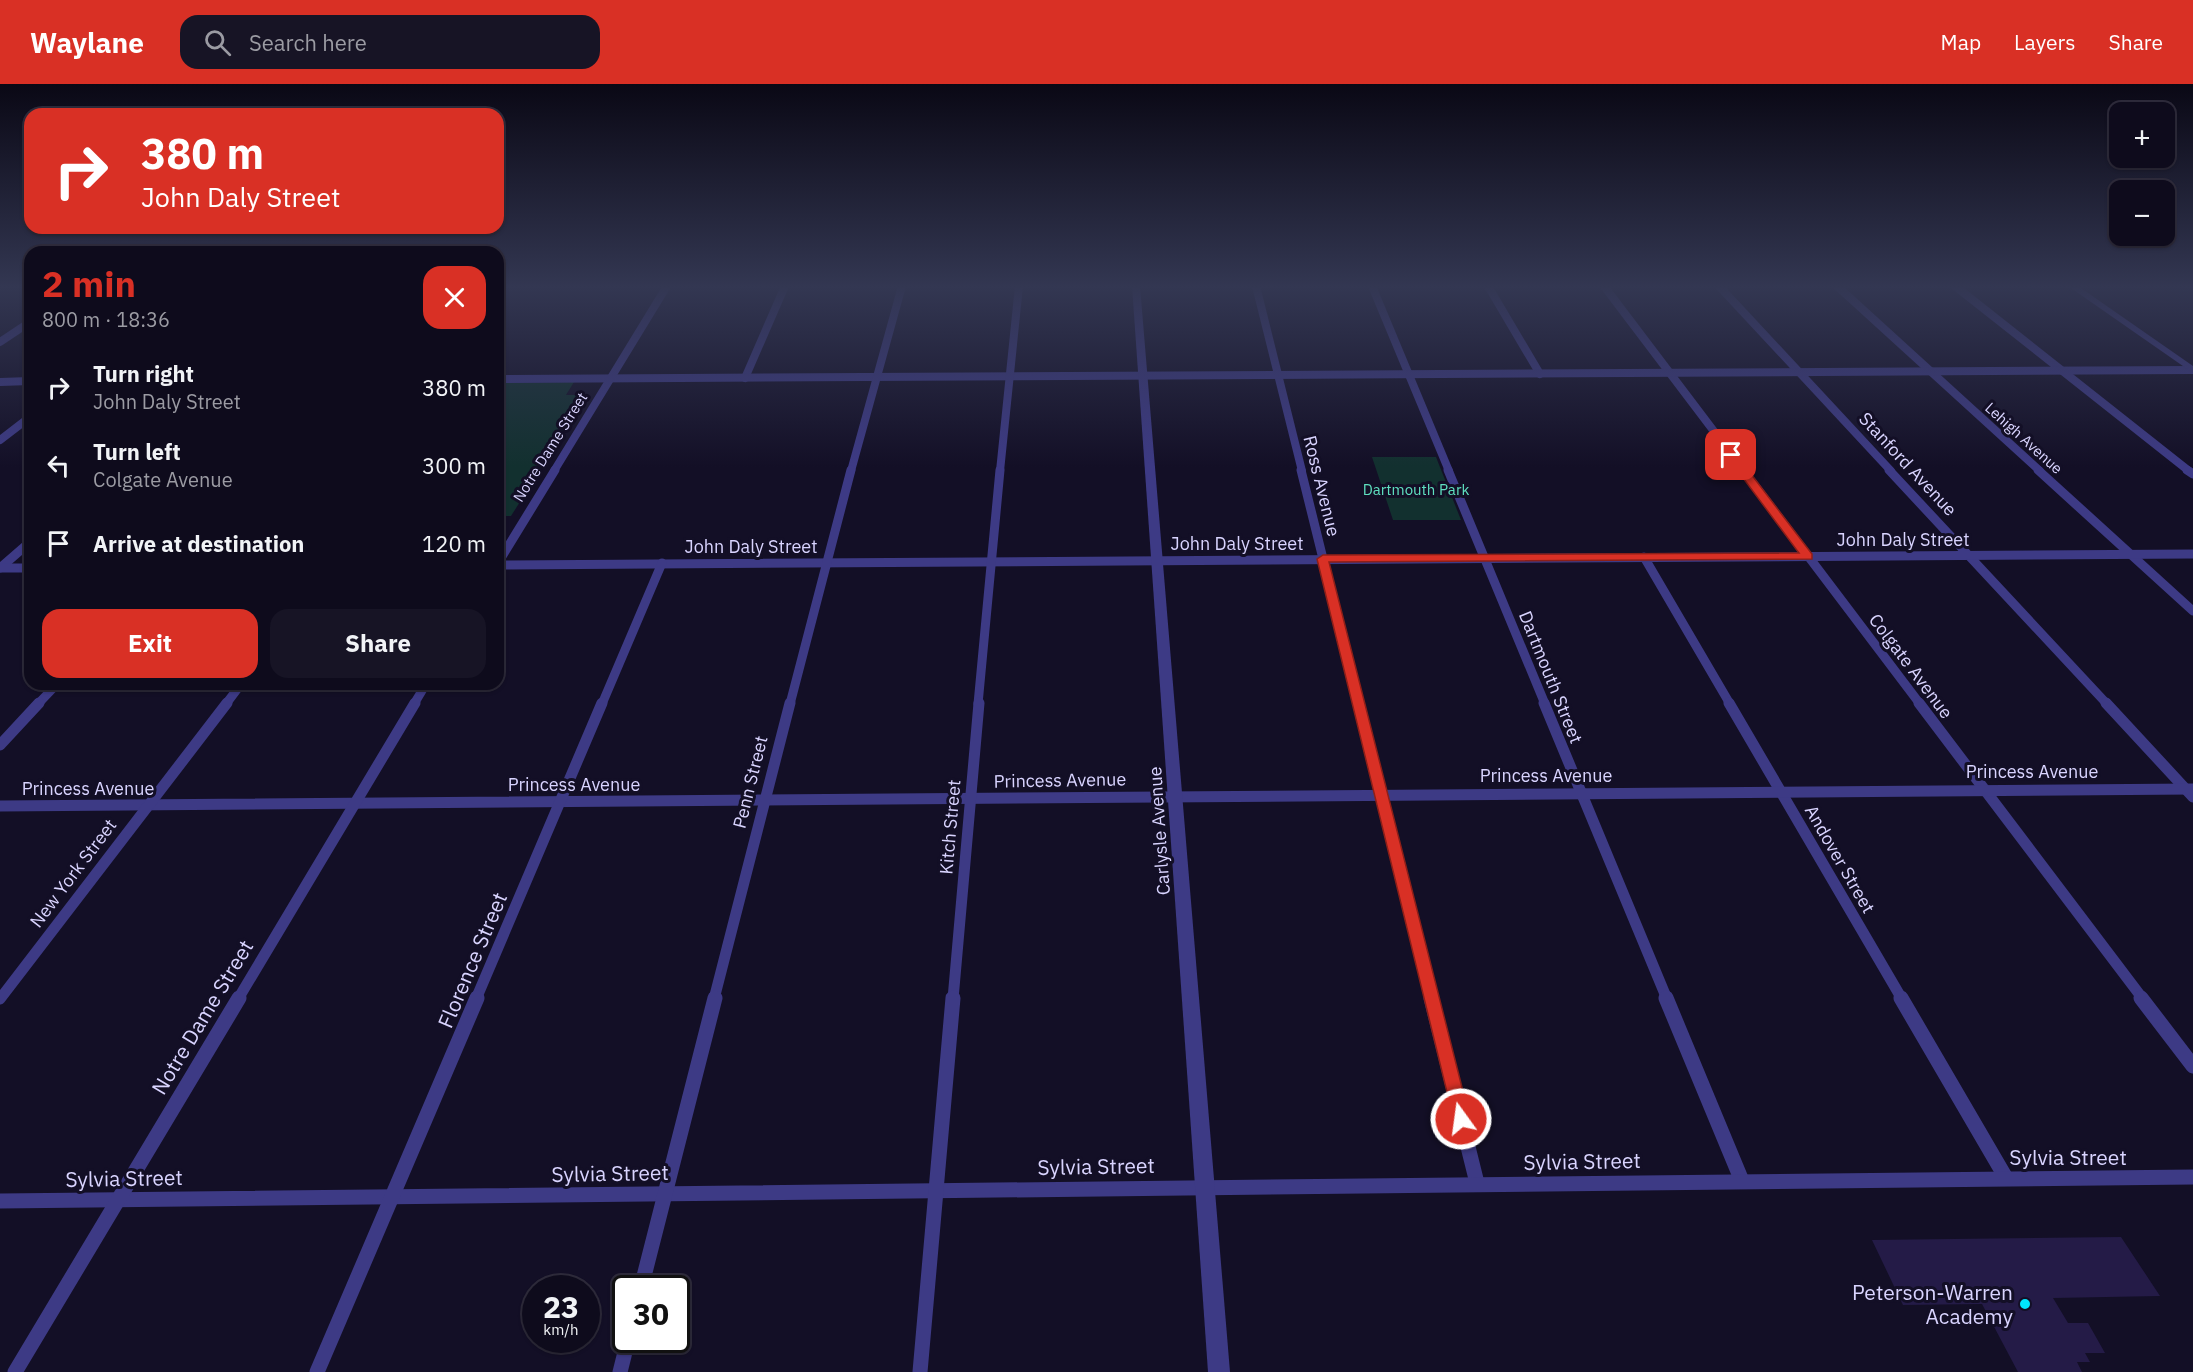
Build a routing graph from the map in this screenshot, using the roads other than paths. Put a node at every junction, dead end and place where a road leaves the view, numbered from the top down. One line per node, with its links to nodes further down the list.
1 (630, 346): 25 (street, Notre Dame Street)
2 (759, 346): 26 (street)
3 (886, 346): 24 (street, Penn Street)
4 (1014, 346): 22 (street, Kitch Street)
5 (1141, 346): 23 (street, Carlysle Avenue)
6 (1271, 346): 21 (street, Ross Avenue)
7 (1397, 346): 19 (street, Dartmouth Street)
8 (1524, 346): 20 (street)
9 (1650, 346): 18 (street, Colgate Avenue)
10 (1775, 346): 17 (street, Stanford Avenue)
11 (1903, 346): 15 (street, Lehigh Avenue)
12 (2031, 346): 16 (street)
13 (2159, 346): 14 (street)
14 (2193, 370): 16 (street)
15 (1930, 371): 16 (street); 17 (street); 35 (street, Lehigh Avenue)
16 (2062, 371): 32 (street)
17 (1799, 372): 18 (street); 37 (street, Stanford Avenue)
18 (1670, 373): 20 (street); 38 (street, Colgate Avenue)
19 (1408, 374): 20 (street); 21 (street); 40 (street, Dartmouth Street)
20 (1540, 374)
21 (1278, 375): 23 (street); 41 (street, Ross Avenue)
22 (1011, 376): 23 (street); 24 (street); 43 (street, Kitch Street)
23 (1143, 376): 42 (street, Carlysle Avenue)
24 (878, 377): 26 (street); 44 (street, Penn Street)
25 (611, 378): 26 (street); 27 (street); 34 (street, Notre Dame Street)
26 (745, 378)
27 (504, 379)
28 (24, 381): 29 (street)
29 (0, 382)
30 (24, 422): 31 (street)
31 (0, 440)
32 (2193, 474)
33 (24, 547): 47 (street)
34 (504, 554)
35 (2131, 554): 36 (street, John Daly Street); 37 (street, John Daly Street); 49 (street, Lehigh Avenue)
36 (2193, 554)
37 (1970, 555): 38 (street, John Daly Street); 56 (street, Stanford Avenue)
38 (1808, 556): 39 (street, John Daly Street); 54 (street, Colgate Avenue)
39 (1644, 557): 40 (street, John Daly Street); 55 (street, Andover Street)
40 (1484, 558): 41 (street, John Daly Street); 57 (street, Dartmouth Street)
41 (1323, 559): 42 (street, John Daly Street); 58 (street, Ross Avenue)
42 (1157, 560): 43 (street, John Daly Street); 59 (street, Carlysle Avenue)
43 (991, 561): 44 (street, John Daly Street); 60 (street, Kitch Street)
44 (828, 562): 45 (street, John Daly Street); 61 (street, Penn Street)
45 (662, 563): 46 (street, John Daly Street); 62 (street, Florence Street)
46 (504, 564)
47 (0, 568): 48 (street)
48 (24, 568)
49 (2193, 611)
50 (51, 690): 53 (street)
51 (236, 690): 64 (street, New York Street)
52 (422, 690): 63 (street, Notre Dame Street)
53 (0, 745)
54 (1983, 789): 55 (street, Princess Avenue); 56 (street, Princess Avenue); 67 (street, Colgate Avenue)
55 (1781, 792): 57 (street, Princess Avenue); 69 (street, Andover Street)
56 (2191, 792)
57 (1581, 793): 58 (street, Princess Avenue); 70 (street, Dartmouth Street)
58 (1381, 795): 59 (street, Princess Avenue); 71 (street, Ross Avenue)
59 (1176, 797): 60 (street, Princess Avenue); 72 (street, Carlysle Avenue)
60 (970, 799): 61 (street, Princess Avenue); 73 (street, Kitch Street)
61 (766, 800): 62 (street, Princess Avenue); 74 (street, Penn Street)
62 (560, 802): 63 (street, Princess Avenue); 75 (street, Florence Street)
63 (354, 804): 64 (street, Princess Avenue); 76 (street, Notre Dame Street)
64 (148, 805): 65 (street, Princess Avenue); 66 (street, New York Street)
65 (0, 806)
66 (0, 999)
67 (2193, 1066)
68 (2193, 1177): 69 (street, Sylvia Street)
69 (2006, 1178): 70 (street, Sylvia Street)
70 (1742, 1180): 71 (street, Sylvia Street)
71 (1477, 1183): 72 (street, Sylvia Street)
72 (1205, 1186): 73 (street, Sylvia Street); 84 (street, Carlysle Avenue)
73 (936, 1190): 74 (street, Sylvia Street); 83 (street, Kitch Street)
74 (665, 1193): 75 (street, Sylvia Street); 78 (street, Penn Street)
75 (392, 1196): 76 (street, Sylvia Street); 81 (street, Florence Street)
76 (118, 1200): 77 (street, Sylvia Street); 80 (street, Notre Dame Street)
77 (0, 1201)
78 (644, 1275)
79 (625, 1353): 82 (street)
80 (15, 1372)
81 (317, 1372)
82 (620, 1372)
83 (920, 1372)
84 (1219, 1372)

